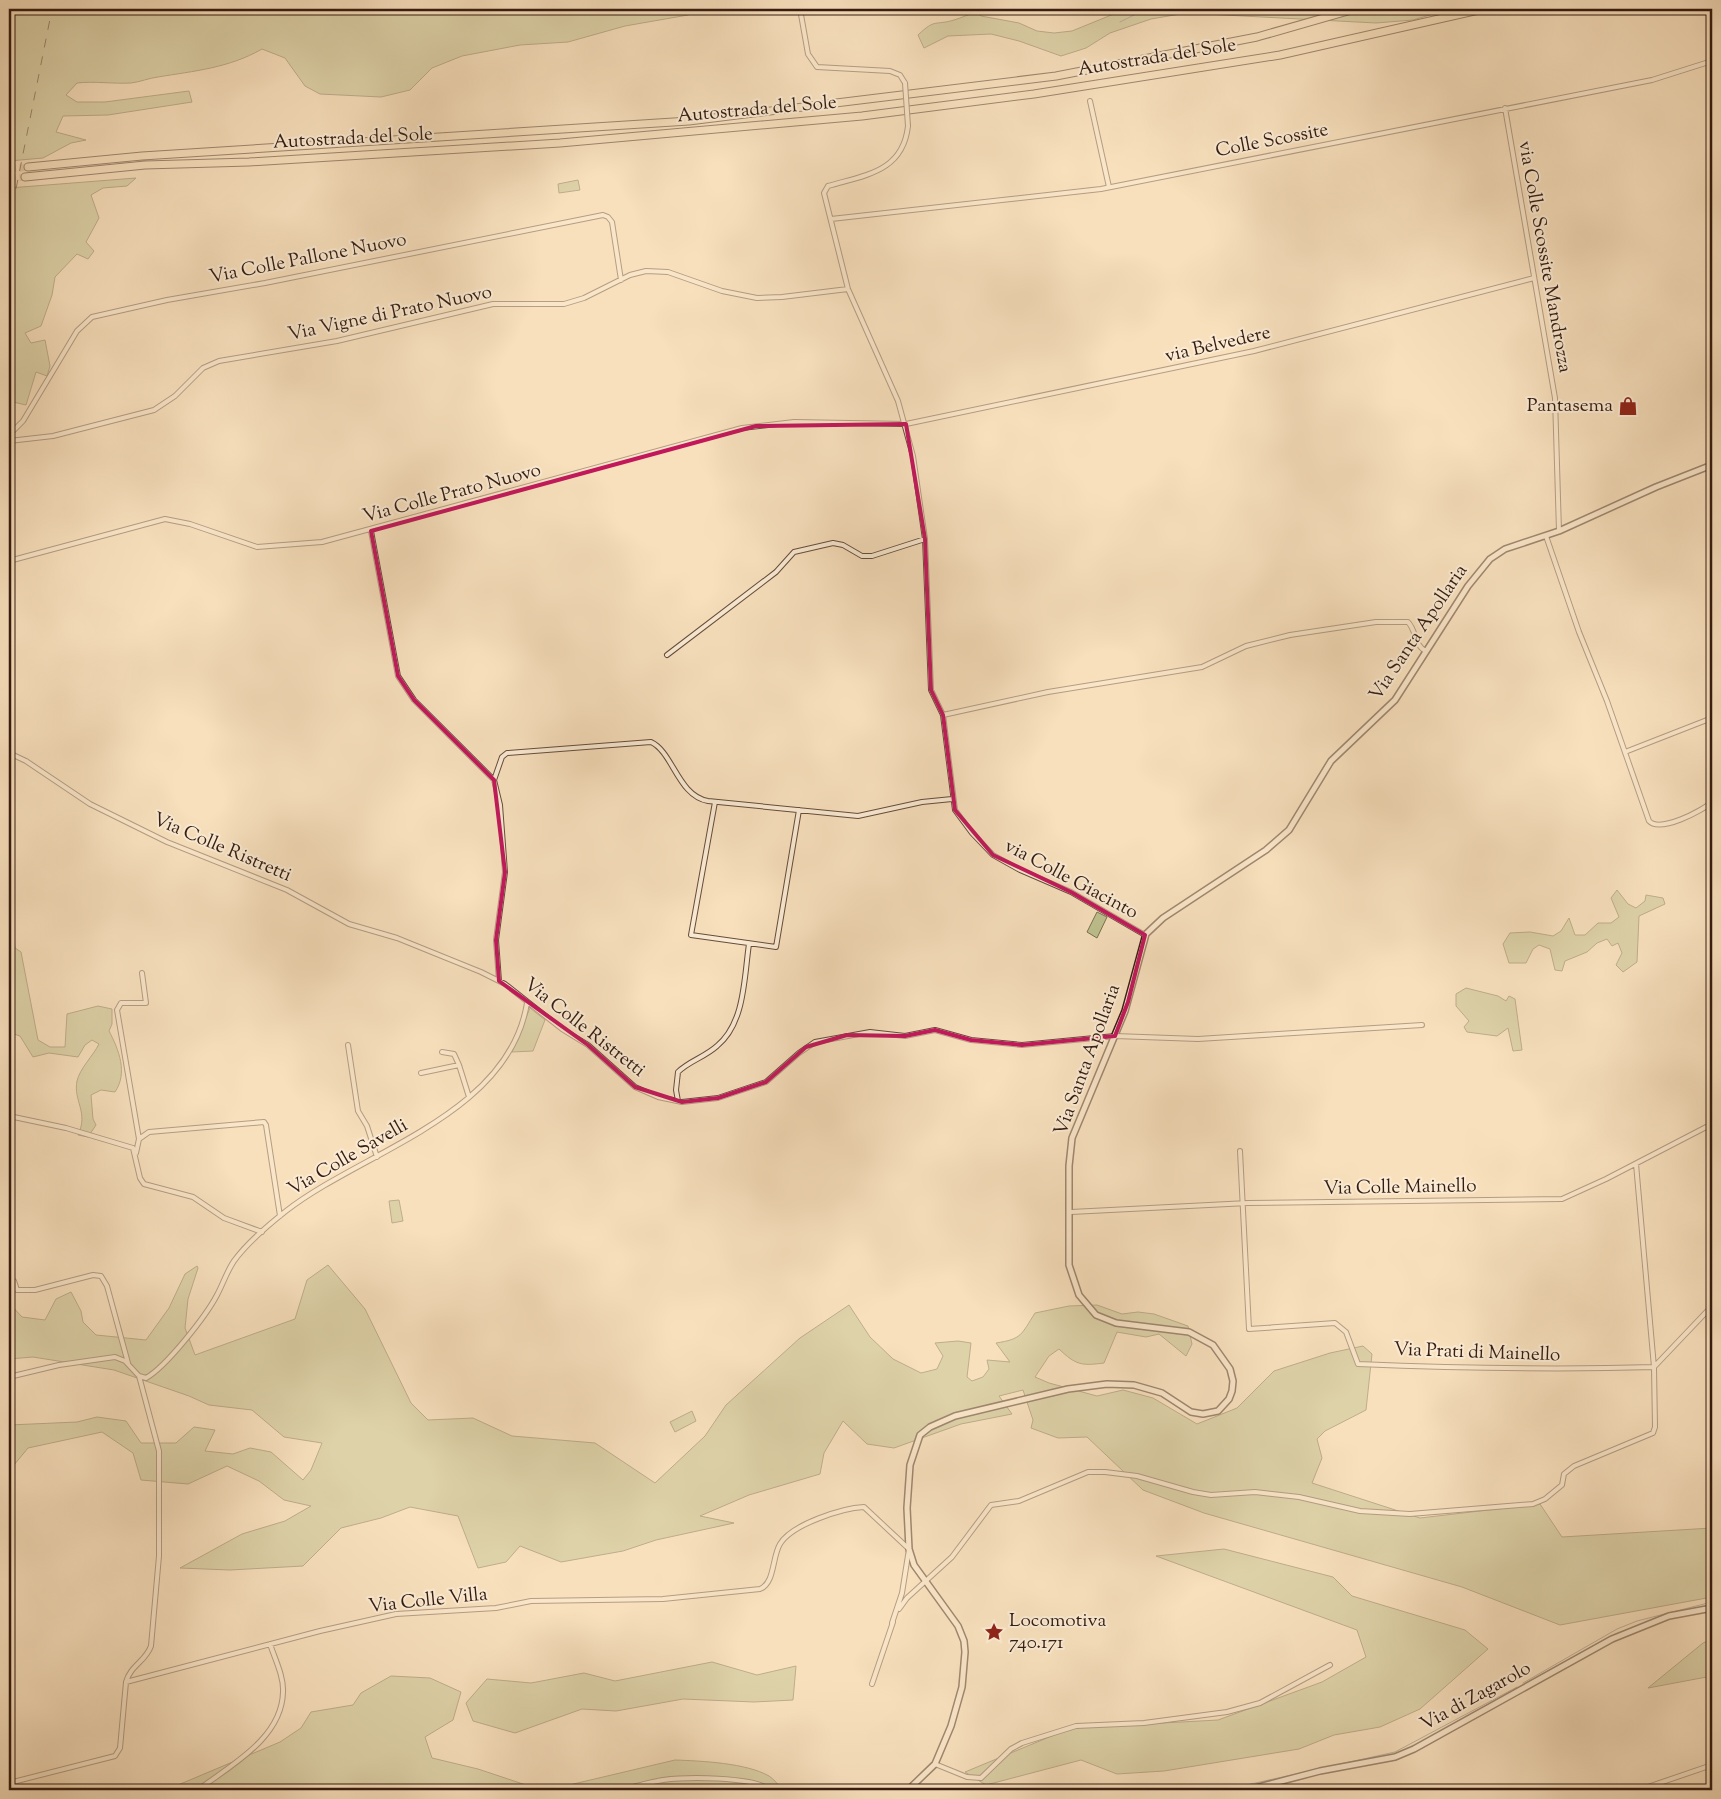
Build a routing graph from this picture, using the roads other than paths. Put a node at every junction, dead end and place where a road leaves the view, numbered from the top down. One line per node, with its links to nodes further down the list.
1 (800, 9): 10 (street, bridge)
2 (1355, 9): 7 (highway, Autostrada del Sole)
3 (1483, 9): 8 (highway, Autostrada del Sole)
4 (1712, 61): 6 (street, Colle Scossite)
5 (1090, 102): 9 (street)
6 (1505, 108): 9 (street, Colle Scossite); 11 (street, via Colle Scossite Mandrozza)
7 (28, 167)
8 (25, 177)
9 (1109, 187): 10 (street, Colle Scossite)
10 (831, 219): 13 (street)
11 (1534, 278): 14 (street, via Belvedere); 19 (street, via Colle Scossite Mandrozza)
12 (621, 280): 13 (street, Via Vigne di Prato Nuovo); 15 (street, Via Colle Pallone Nuovo); 16 (street, Via Vigne di Prato Nuovo)
13 (848, 289): 14 (street)
14 (906, 424): 18 (street, Via Colle Prato Nuovo); 21 (street)
15 (9, 434)
16 (9, 441)
17 (1712, 465): 19 (street, Via Santa Apollaria)
18 (371, 531): 22 (street, Via Colle Prato Nuovo); 29 (street)
19 (1559, 531): 20 (street, Via Santa Apollaria)
20 (1546, 536): 23 (street, Via Santa Apollaria); 27 (street)
21 (925, 538): 24 (street); 25 (street)
22 (9, 560)
23 (1426, 651): 25 (street); 34 (street, Via Santa Apollaria)
24 (667, 655)
25 (943, 714): 30 (street, via Colle Giacinto)
26 (1712, 718): 27 (street)
27 (1625, 752): 32 (street)
28 (9, 753): 37 (street, Via Colle Ristretti)
29 (494, 780): 31 (street); 37 (street)
30 (952, 799): 33 (street); 34 (street, via Colle Giacinto)
31 (715, 802): 33 (street); 35 (street)
32 (1712, 802)
33 (799, 810): 35 (street)
34 (1145, 935): 40 (street, Via Santa Apollaria)
35 (749, 944): 46 (street)
36 (142, 973): 49 (street)
37 (499, 981): 38 (street, Via Colle Ristretti)
38 (527, 1003): 45 (street, Via Colle Savelli); 46 (street, Via Colle Ristretti)
39 (1422, 1025): 40 (street, Via Colle Ristretti)
40 (1115, 1036): 46 (street, Via Colle Ristretti); 55 (street, Via Santa Apollaria)
41 (348, 1045): 52 (street)
42 (442, 1052): 43 (street)
43 (459, 1064): 44 (street); 45 (street)
44 (421, 1073)
45 (469, 1097): 52 (street, Via Colle Savelli)
46 (678, 1101)
47 (9, 1116): 51 (street)
48 (1712, 1124): 53 (street, Via Colle Mainello)
49 (139, 1139): 51 (street); 56 (street)
50 (1240, 1151): 54 (street)
51 (136, 1155): 57 (street)
52 (377, 1156): 56 (street, Via Colle Savelli)
53 (1636, 1164): 54 (street, Via Colle Mainello); 61 (street)
54 (1242, 1204): 55 (street, Via Colle Mainello); 61 (street, Via Prati di Mainello)
55 (1071, 1212): 64 (street, Via Santa Apollaria)
56 (280, 1216): 57 (street, Via Colle Savelli)
57 (262, 1232): 62 (street, Via Colle Savelli)
58 (9, 1280): 60 (street)
59 (1712, 1306): 61 (street)
60 (128, 1363): 62 (street); 63 (street)
61 (1654, 1367): 65 (street)
62 (139, 1376): 70 (street)
63 (9, 1377)
64 (909, 1548): 65 (street, Via Santa Apollaria); 67 (street); 68 (street, Via Colle Villa)
65 (926, 1582): 67 (street); 72 (street, Via Santa Apollaria)
66 (1712, 1608): 79 (street, Via di Zagarolo)
67 (892, 1623): 71 (street)
68 (270, 1644): 70 (street, Via Colle Villa); 75 (street)
69 (1330, 1666): 72 (street)
70 (126, 1682): 74 (street)
71 (872, 1684)
72 (935, 1764): 78 (street, Via Santa Apollaria)
73 (1712, 1765): 80 (street)
74 (9, 1783)
75 (198, 1790)
76 (621, 1790): 77 (street)
77 (770, 1790)
78 (908, 1790)
79 (1246, 1790)
80 (1639, 1790)

